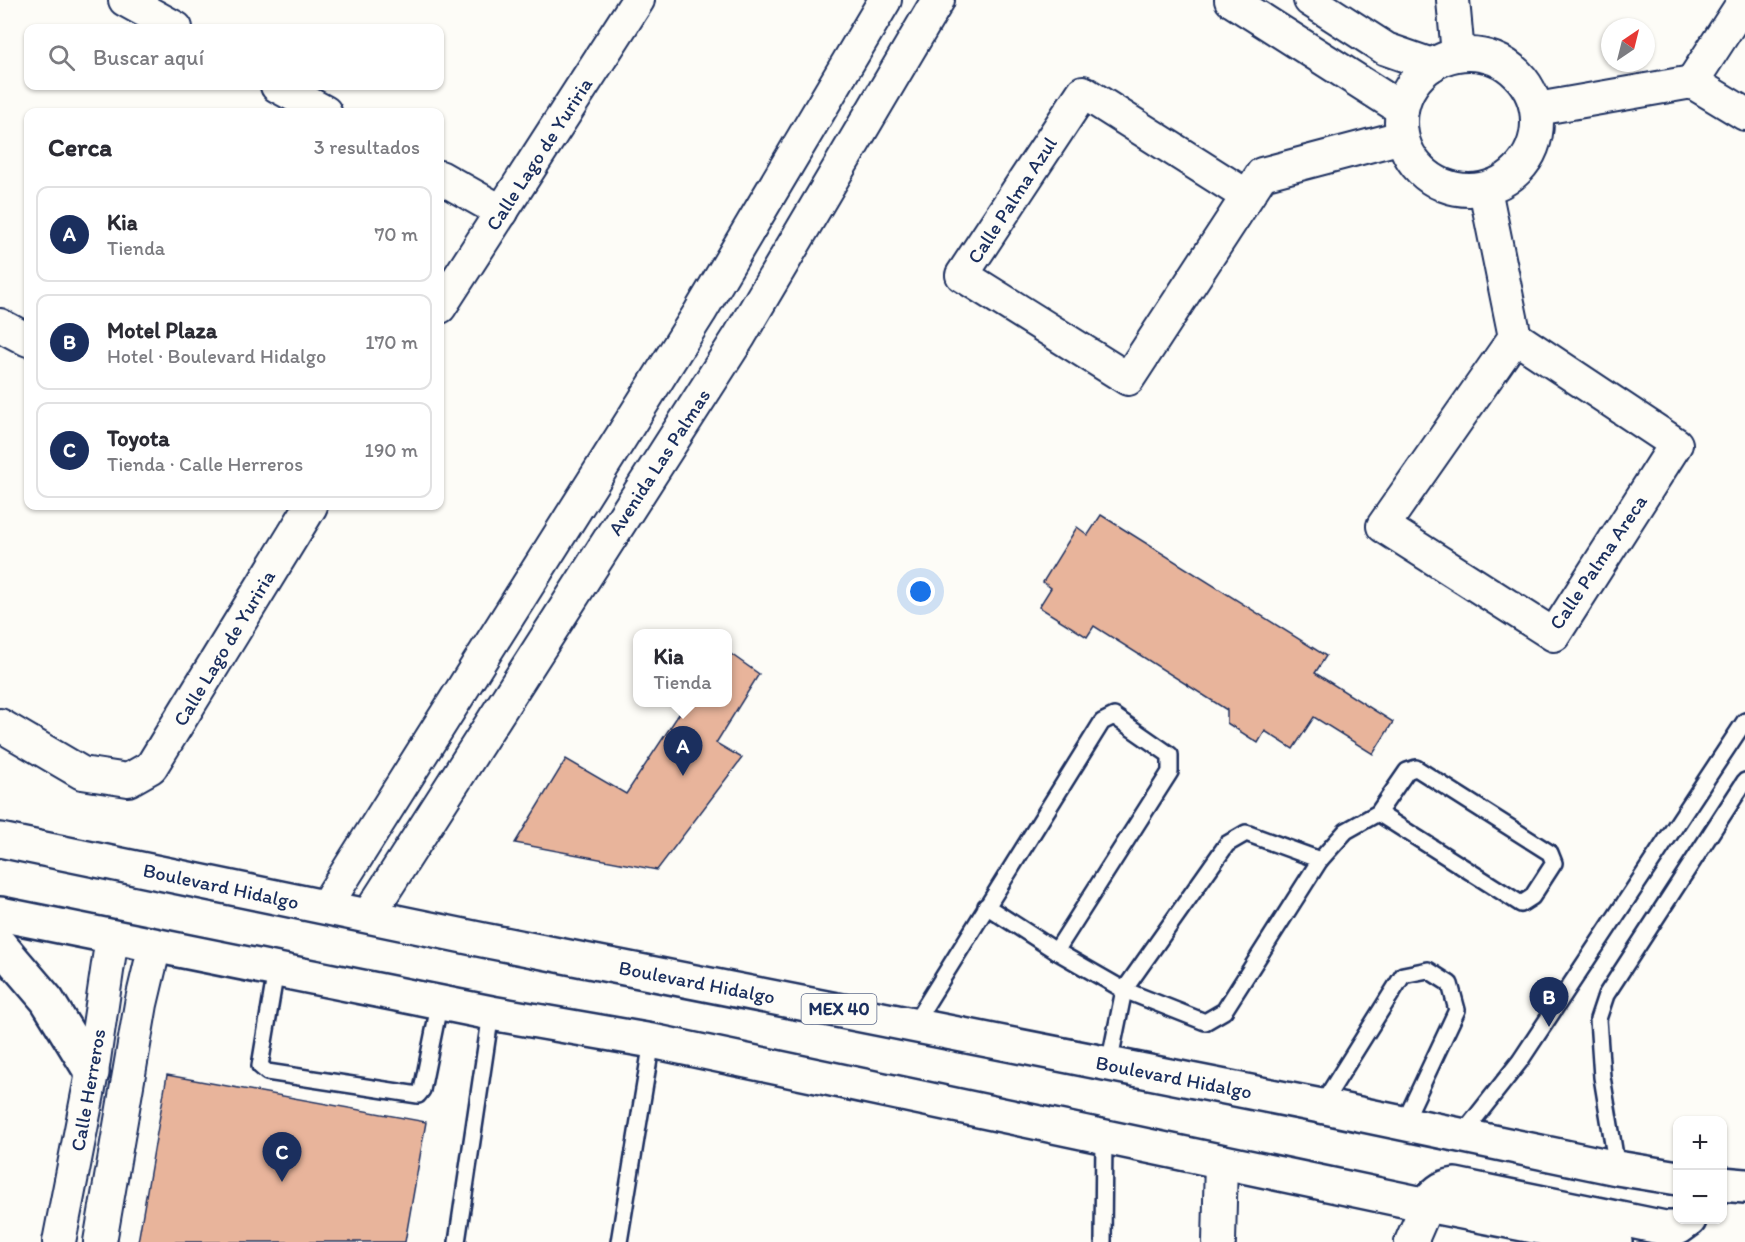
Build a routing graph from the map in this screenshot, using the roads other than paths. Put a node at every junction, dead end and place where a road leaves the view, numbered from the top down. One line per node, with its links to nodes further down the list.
1 (125, 0): 9 (street)
2 (638, 0): 20 (street, Calle Lago de Yuriria)
3 (885, 0): 22 (street)
4 (938, 0): 24 (street, Avenida Las Palmas)
5 (1231, 0): 16 (street)
6 (1310, 0): 10 (street)
7 (1453, 0): 10 (street)
8 (1745, 0): 11 (street)
9 (169, 24)
10 (1445, 59): 14 (street); 16 (street)
11 (1692, 82): 14 (street); 15 (street)
12 (284, 90): 13 (street)
13 (318, 108)
14 (1537, 109): 18 (street)
15 (1745, 114)
16 (1402, 123): 18 (street); 19 (street, Calle Palma Azul)
17 (444, 179): 20 (street)
18 (1485, 189): 25 (street)
19 (1247, 196): 19 (street, Calle Palma Azul)
20 (502, 212): 21 (street, Calle Lago de Yuriria)
21 (444, 301)
22 (700, 312): 24 (street); 31 (street)
23 (0, 325): 26 (street)
24 (739, 337): 33 (street, Avenida Las Palmas)
25 (1515, 337): 25 (street, Calle Palma Areca)
26 (24, 338)
27 (309, 510): 29 (street, Calle Lago de Yuriria)
28 (1745, 721): 55 (lane)
29 (0, 725)
30 (1745, 781): 57 (lane)
31 (393, 799): 33 (street); 37 (street)
32 (1378, 813): 32 (lane); 35 (lane)
33 (429, 821): 39 (street, Avenida Las Palmas)
34 (0, 840): 37 (main road, Boulevard Hidalgo / MEX 40)
35 (1320, 860): 45 (lane); 45 (lane)
36 (986, 906): 43 (lane); 43 (lane); 48 (lane)
37 (325, 907): 39 (main road, Boulevard Hidalgo / MEX 40)
38 (0, 914): 40 (main road)
39 (368, 916): 48 (main road, Boulevard Hidalgo / MEX 40)
40 (112, 937): 42 (main road); 51 (street, Calle Herreros)
41 (0, 945): 51 (main road)
42 (155, 945): 44 (main road); 64 (street, Calle Herreros)
43 (1056, 951): 45 (lane)
44 (276, 970): 46 (main road); 46 (lane)
45 (1124, 990): 50 (lane)
46 (441, 1001): 47 (main road)
47 (491, 1012): 49 (main road); 65 (lane)
48 (914, 1024): 50 (main road, Boulevard Hidalgo / MEX 40)
49 (652, 1041): 54 (main road); 66 (lane)
50 (1109, 1064): 52 (main road, Boulevard Hidalgo / MEX 40)
51 (92, 1073): 63 (street, Calle Herreros)
52 (1321, 1106): 53 (main road, Boulevard Hidalgo / MEX 40); 53 (lane)
53 (1403, 1125): 55 (main road, Boulevard Hidalgo / MEX 40)
54 (1104, 1136): 56 (main road); 67 (lane)
55 (1461, 1136): 57 (main road, Boulevard Hidalgo / MEX 40)
56 (1221, 1161): 61 (main road); 68 (street)
57 (1617, 1168): 58 (main road, Boulevard Hidalgo / MEX 40)
58 (1673, 1177)
59 (1727, 1184): 60 (main road)
60 (1745, 1186)
61 (1427, 1205): 62 (main road); 69 (street); 70 (main road)
62 (1684, 1224)
63 (59, 1242)
64 (100, 1242)
65 (457, 1242)
66 (619, 1242)
67 (1103, 1242)
68 (1219, 1242)
69 (1412, 1242)
70 (1615, 1242)

